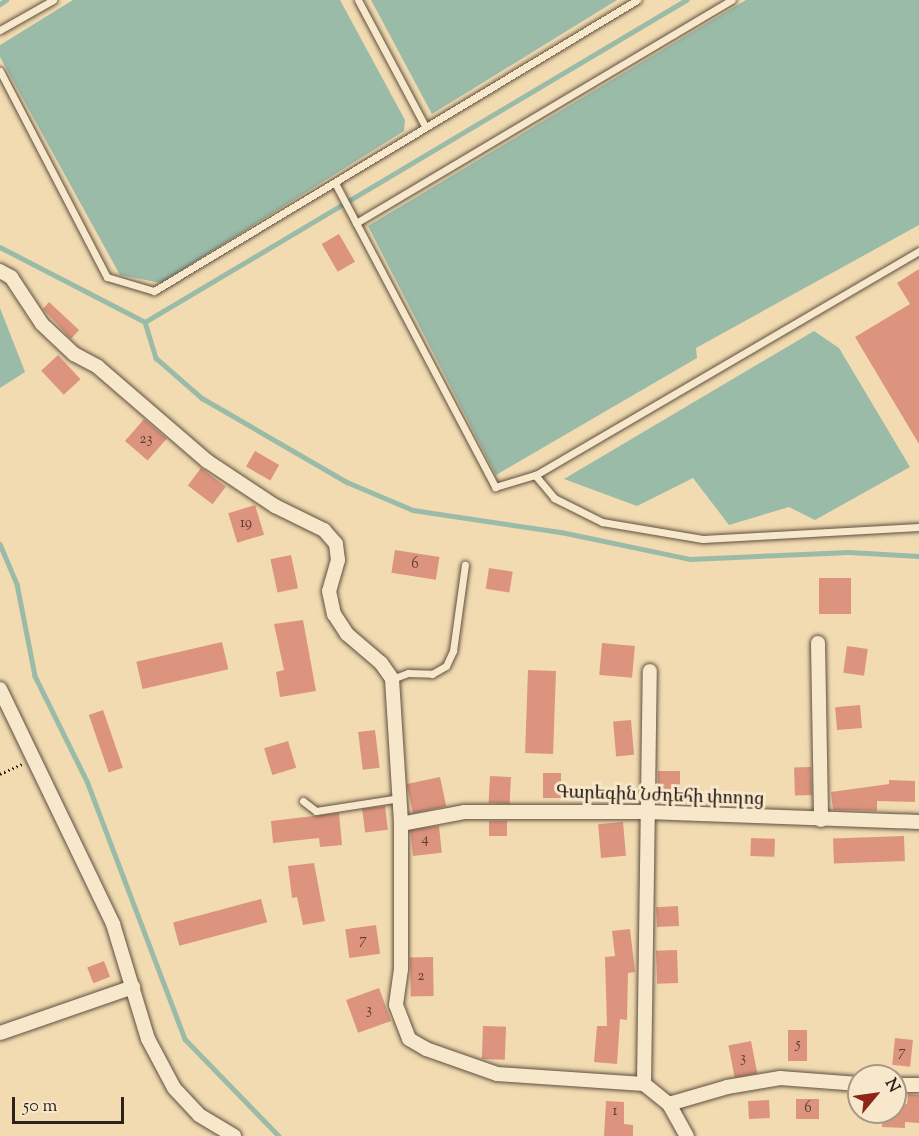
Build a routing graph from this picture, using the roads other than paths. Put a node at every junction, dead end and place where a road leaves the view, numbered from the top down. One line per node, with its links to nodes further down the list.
1 (53, 0): 5 (lane)
2 (358, 0): 7 (lane)
3 (637, 0): 7 (lane)
4 (732, 0): 9 (lane)
5 (0, 30)
6 (0, 72): 8 (lane)
7 (425, 126): 8 (lane)
8 (335, 183): 9 (lane)
9 (357, 223): 12 (lane)
10 (919, 251): 12 (lane)
11 (0, 271): 17 (street)
12 (536, 475): 13 (lane)
13 (919, 527)
14 (465, 566): 17 (lane)
15 (818, 643): 22 (street)
16 (650, 671): 21 (street)
17 (392, 680): 19 (street)
18 (0, 689): 25 (street)
19 (399, 798): 20 (lane); 24 (street)
20 (303, 801)
21 (647, 812): 22 (street, Գարեգին Նժդեհի փողոց); 24 (street, Գարեգին Նժդեհի փողոց); 28 (street)
22 (821, 820): 23 (street, Գարեգին Նժդեհի փողոց)
23 (919, 822)
24 (401, 824): 28 (street)
25 (133, 987): 26 (street); 30 (street)
26 (0, 1033)
27 (847, 1083): 29 (street)
28 (644, 1084): 29 (street)
29 (669, 1104): 31 (street)
30 (234, 1136)
31 (687, 1136)

